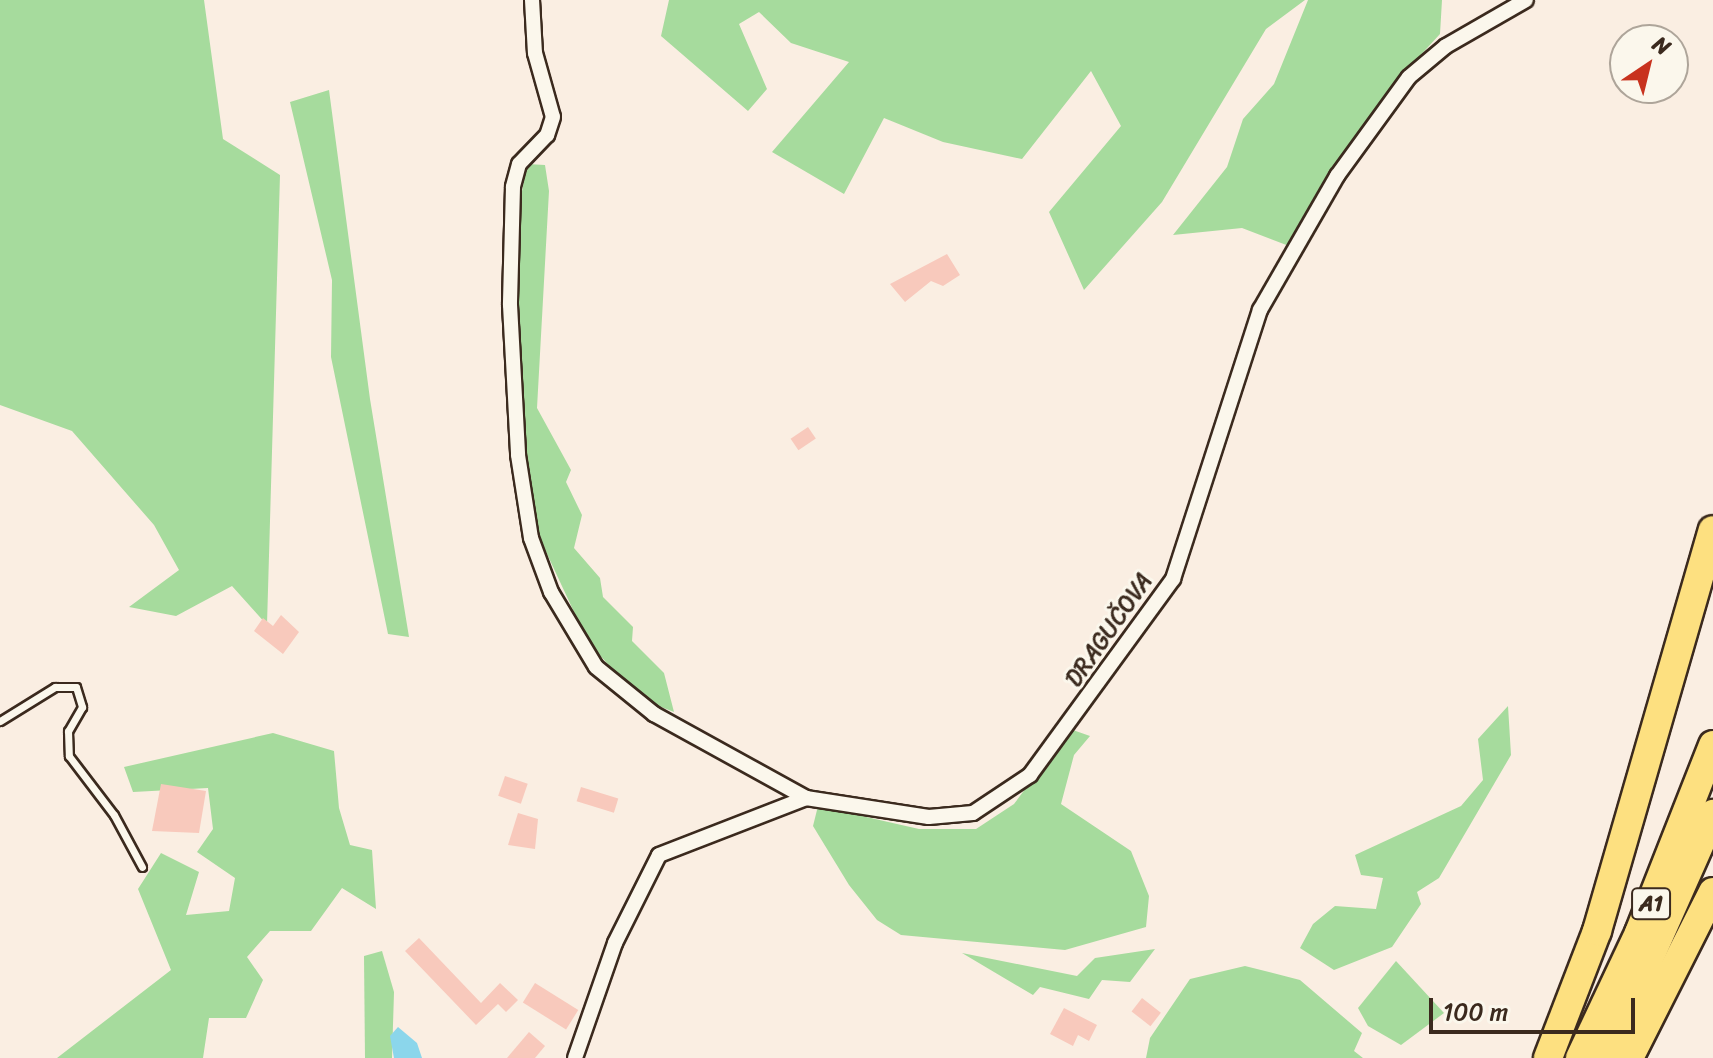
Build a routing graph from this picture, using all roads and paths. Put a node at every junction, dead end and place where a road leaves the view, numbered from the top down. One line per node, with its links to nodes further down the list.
1 (532, 0): 6 (street)
2 (1526, 0): 6 (street, DRAGUČOVA)
3 (1713, 530): 11 (highway)
4 (0, 721): 8 (lane)
5 (1713, 745): 12 (highway, A1)
6 (806, 798): 10 (street, DRAGUČOVA)
7 (1713, 814): 13 (highway, A1)
8 (142, 867)
9 (1713, 892): 14 (highway)
10 (575, 1058)
11 (1548, 1058)
12 (1580, 1058)
13 (1605, 1058)
14 (1629, 1058)

